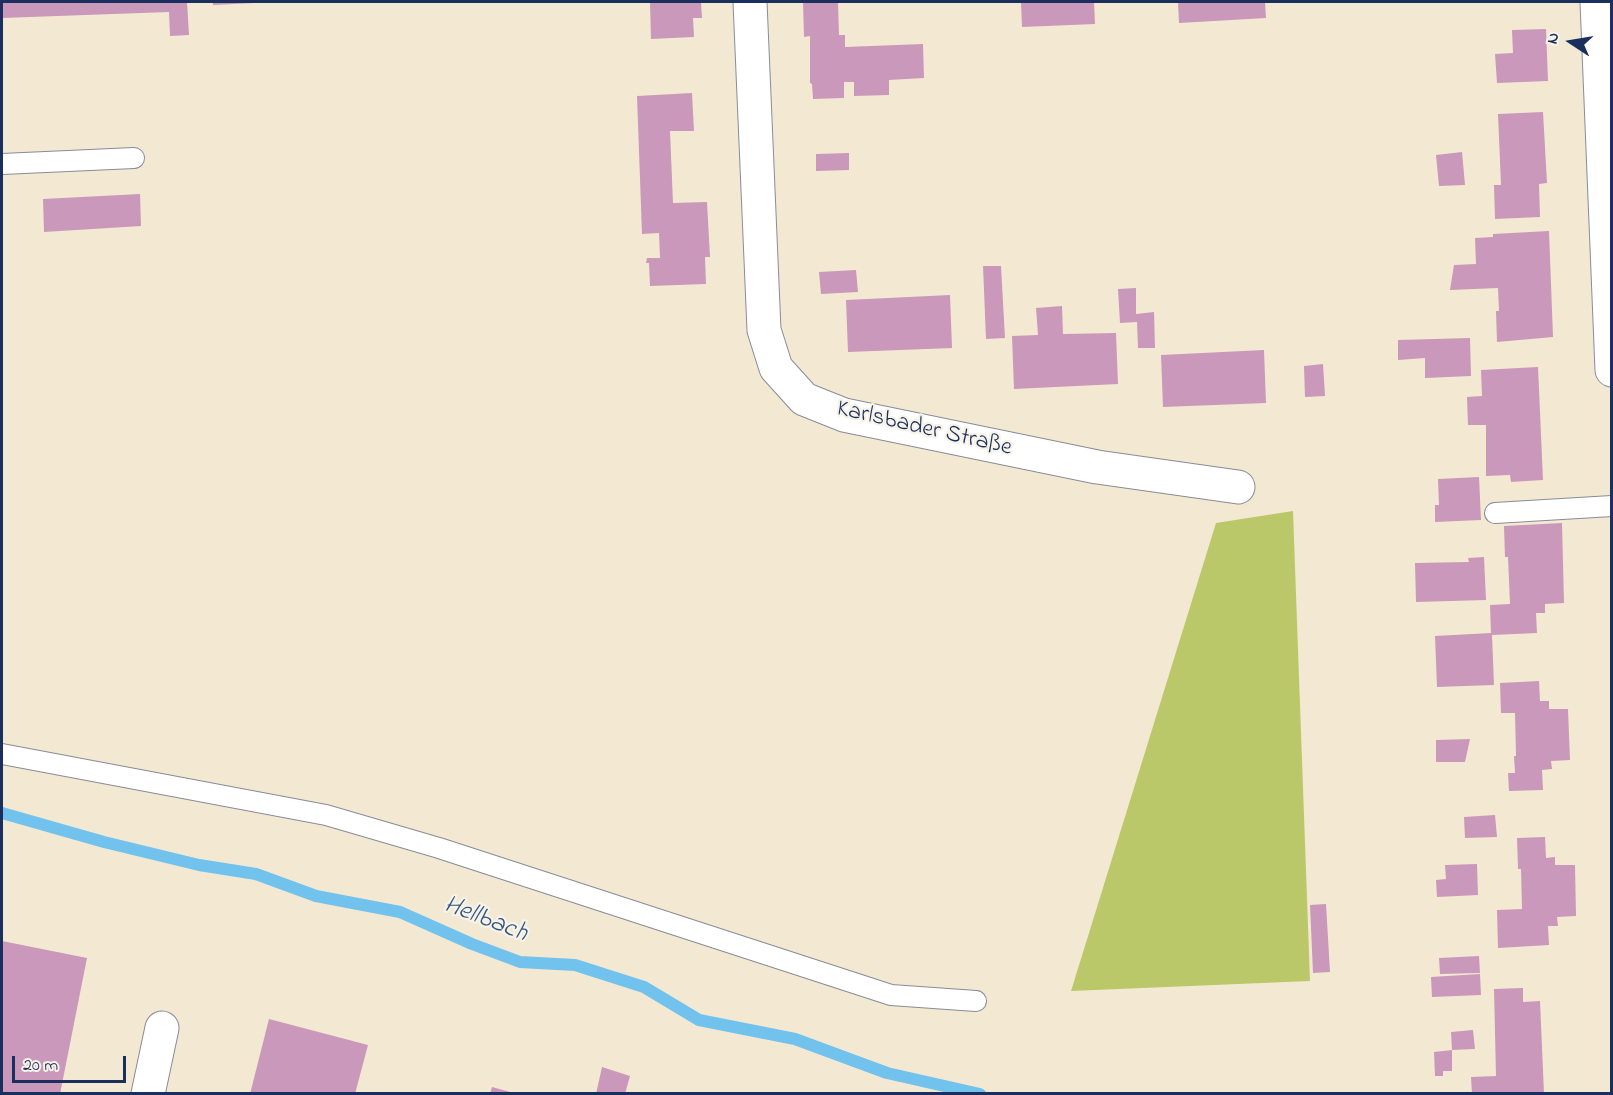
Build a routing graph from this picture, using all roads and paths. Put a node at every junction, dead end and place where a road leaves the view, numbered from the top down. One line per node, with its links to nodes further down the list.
1 (750, 2): 6 (street, Karlsbader Straße)
2 (1597, 2): 5 (street)
3 (134, 158): 4 (lane)
4 (2, 164)
5 (1611, 370)
6 (1238, 487)
7 (1611, 506): 8 (lane)
8 (1495, 513)
9 (2, 754): 10 (lane)
10 (976, 1000)
11 (162, 1028): 12 (street)
12 (148, 1094)

